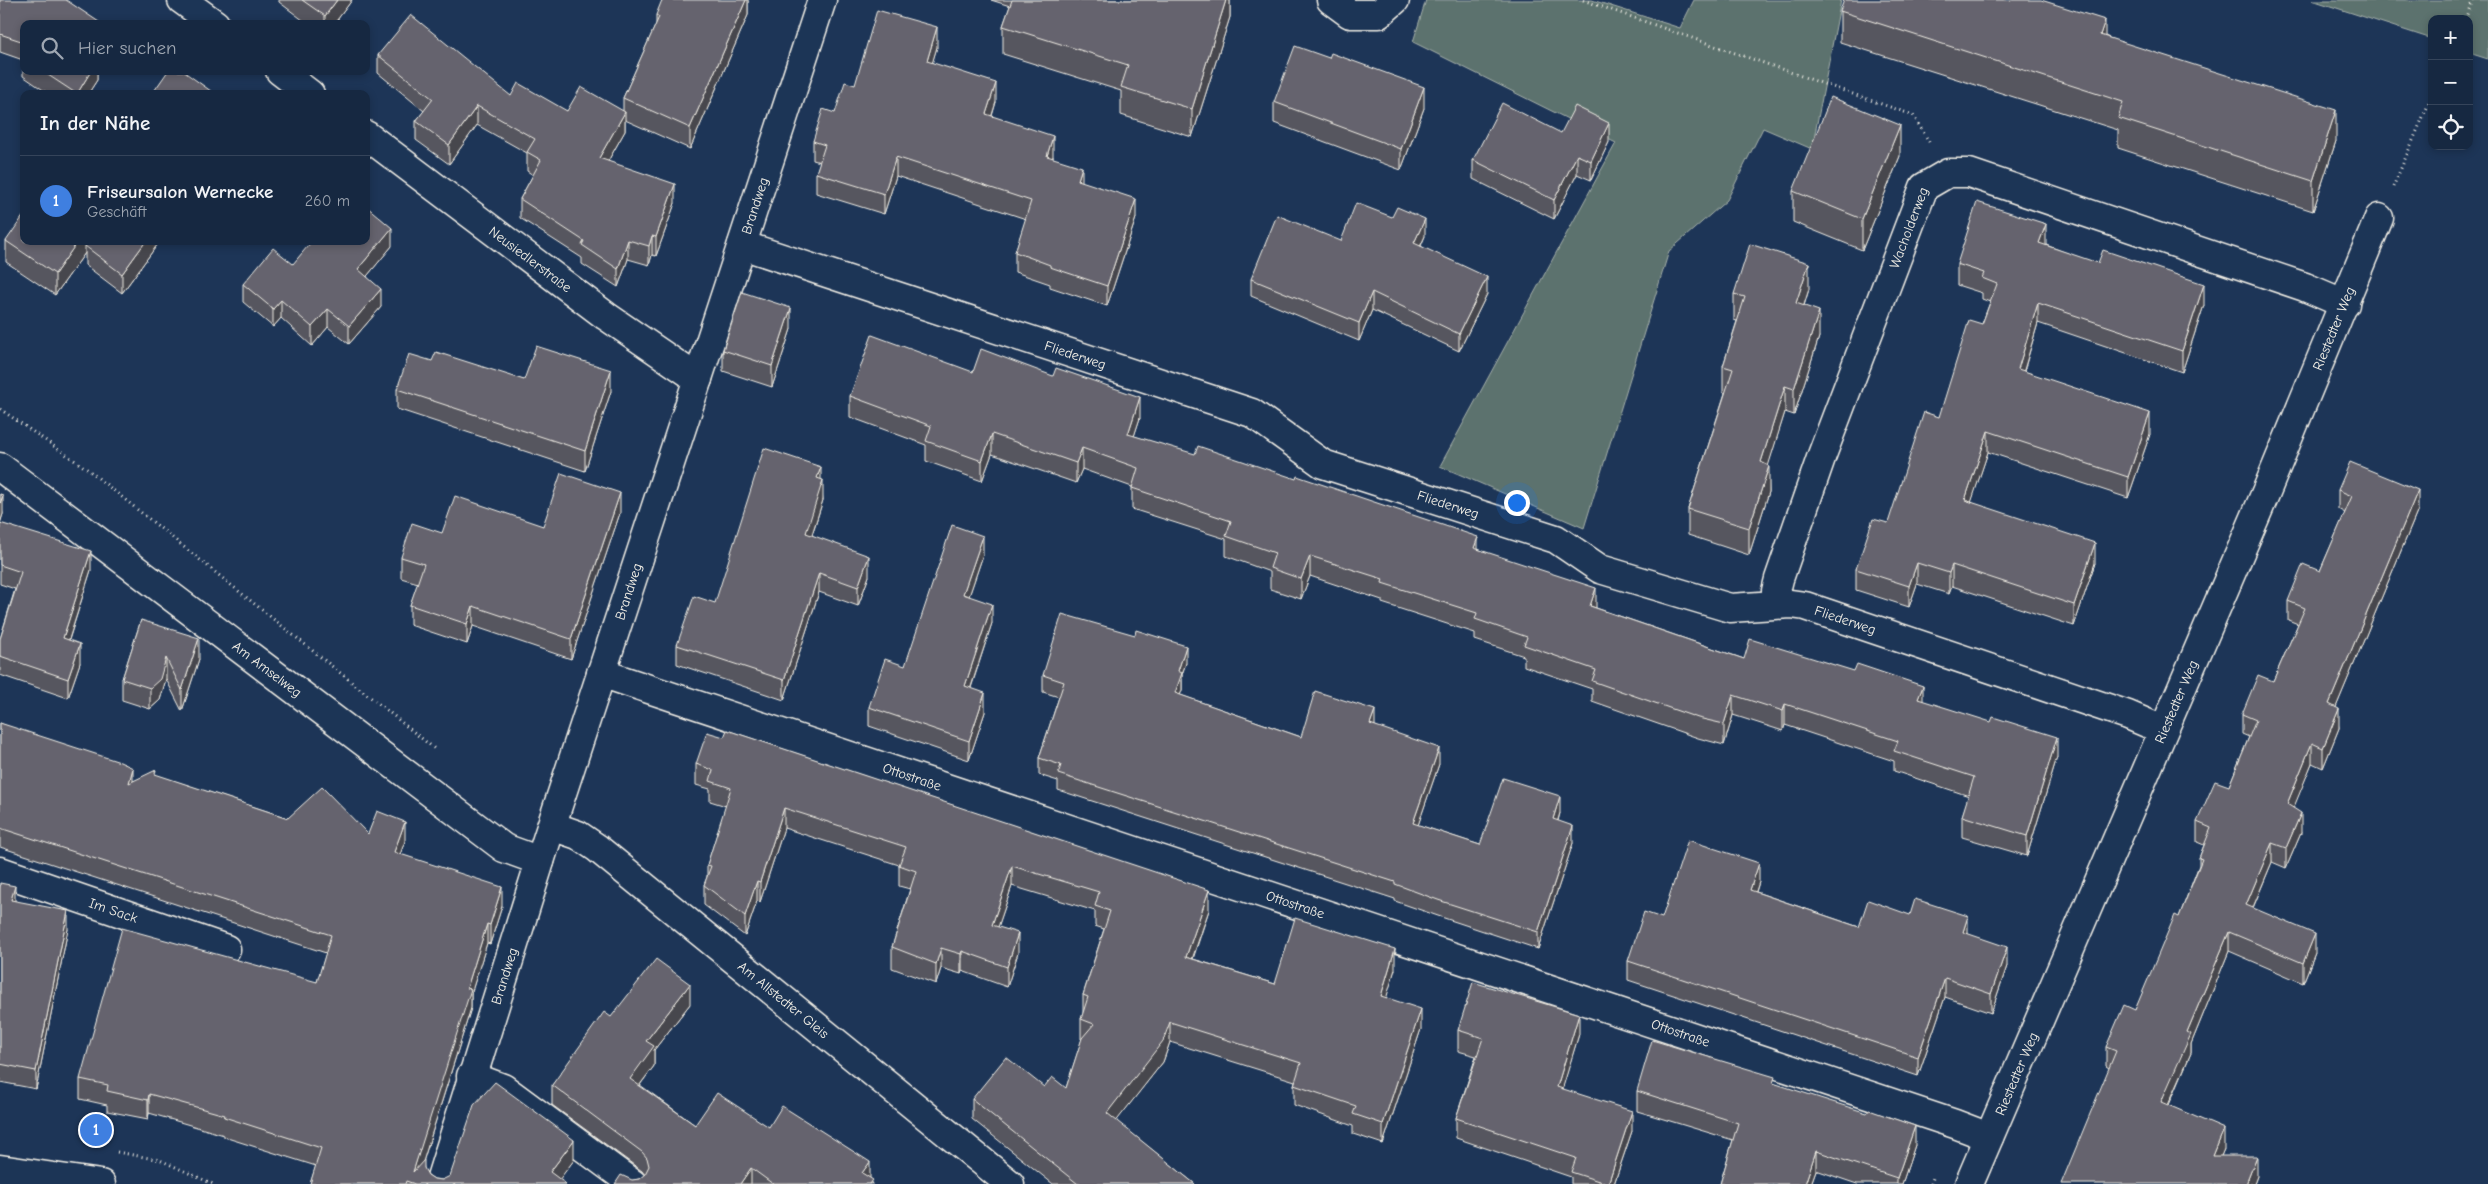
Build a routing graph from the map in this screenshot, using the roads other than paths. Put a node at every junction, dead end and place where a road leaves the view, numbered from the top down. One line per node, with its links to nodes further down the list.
1 (182, 0): 5 (street)
2 (822, 0): 10 (street, Brandweg)
3 (1331, 0): 4 (street)
4 (1395, 0)
5 (209, 20)
6 (285, 75): 7 (street)
7 (305, 90)
8 (370, 138): 12 (street, Neusiedlerstraße)
9 (2379, 218): 11 (street, Riestedter Weg)
10 (742, 245): 12 (street, Brandweg); 14 (street, Fliederweg)
11 (2345, 304): 14 (street, Wacholderweg); 16 (street, Riestedter Weg)
12 (698, 379): 15 (street, Brandweg)
13 (0, 467): 18 (street, Am Amselweg)
14 (1778, 604): 16 (street, Fliederweg)
15 (602, 673): 17 (street, Brandweg); 22 (street, Ottostraße)
16 (2163, 730): 22 (street, Riestedter Weg)
17 (552, 826): 18 (street, Brandweg); 27 (street, Am Allstedter Gleis)
18 (540, 862): 21 (street, Brandweg)
19 (0, 871): 20 (street, Im Sack)
20 (226, 949)
21 (471, 1076): 25 (street, Brandweg); 26 (street)
22 (1989, 1137): 28 (street, Riestedter Weg)
23 (0, 1169): 24 (street)
24 (101, 1184)
25 (438, 1184)
26 (633, 1184)
27 (1010, 1184)
28 (1969, 1184)

